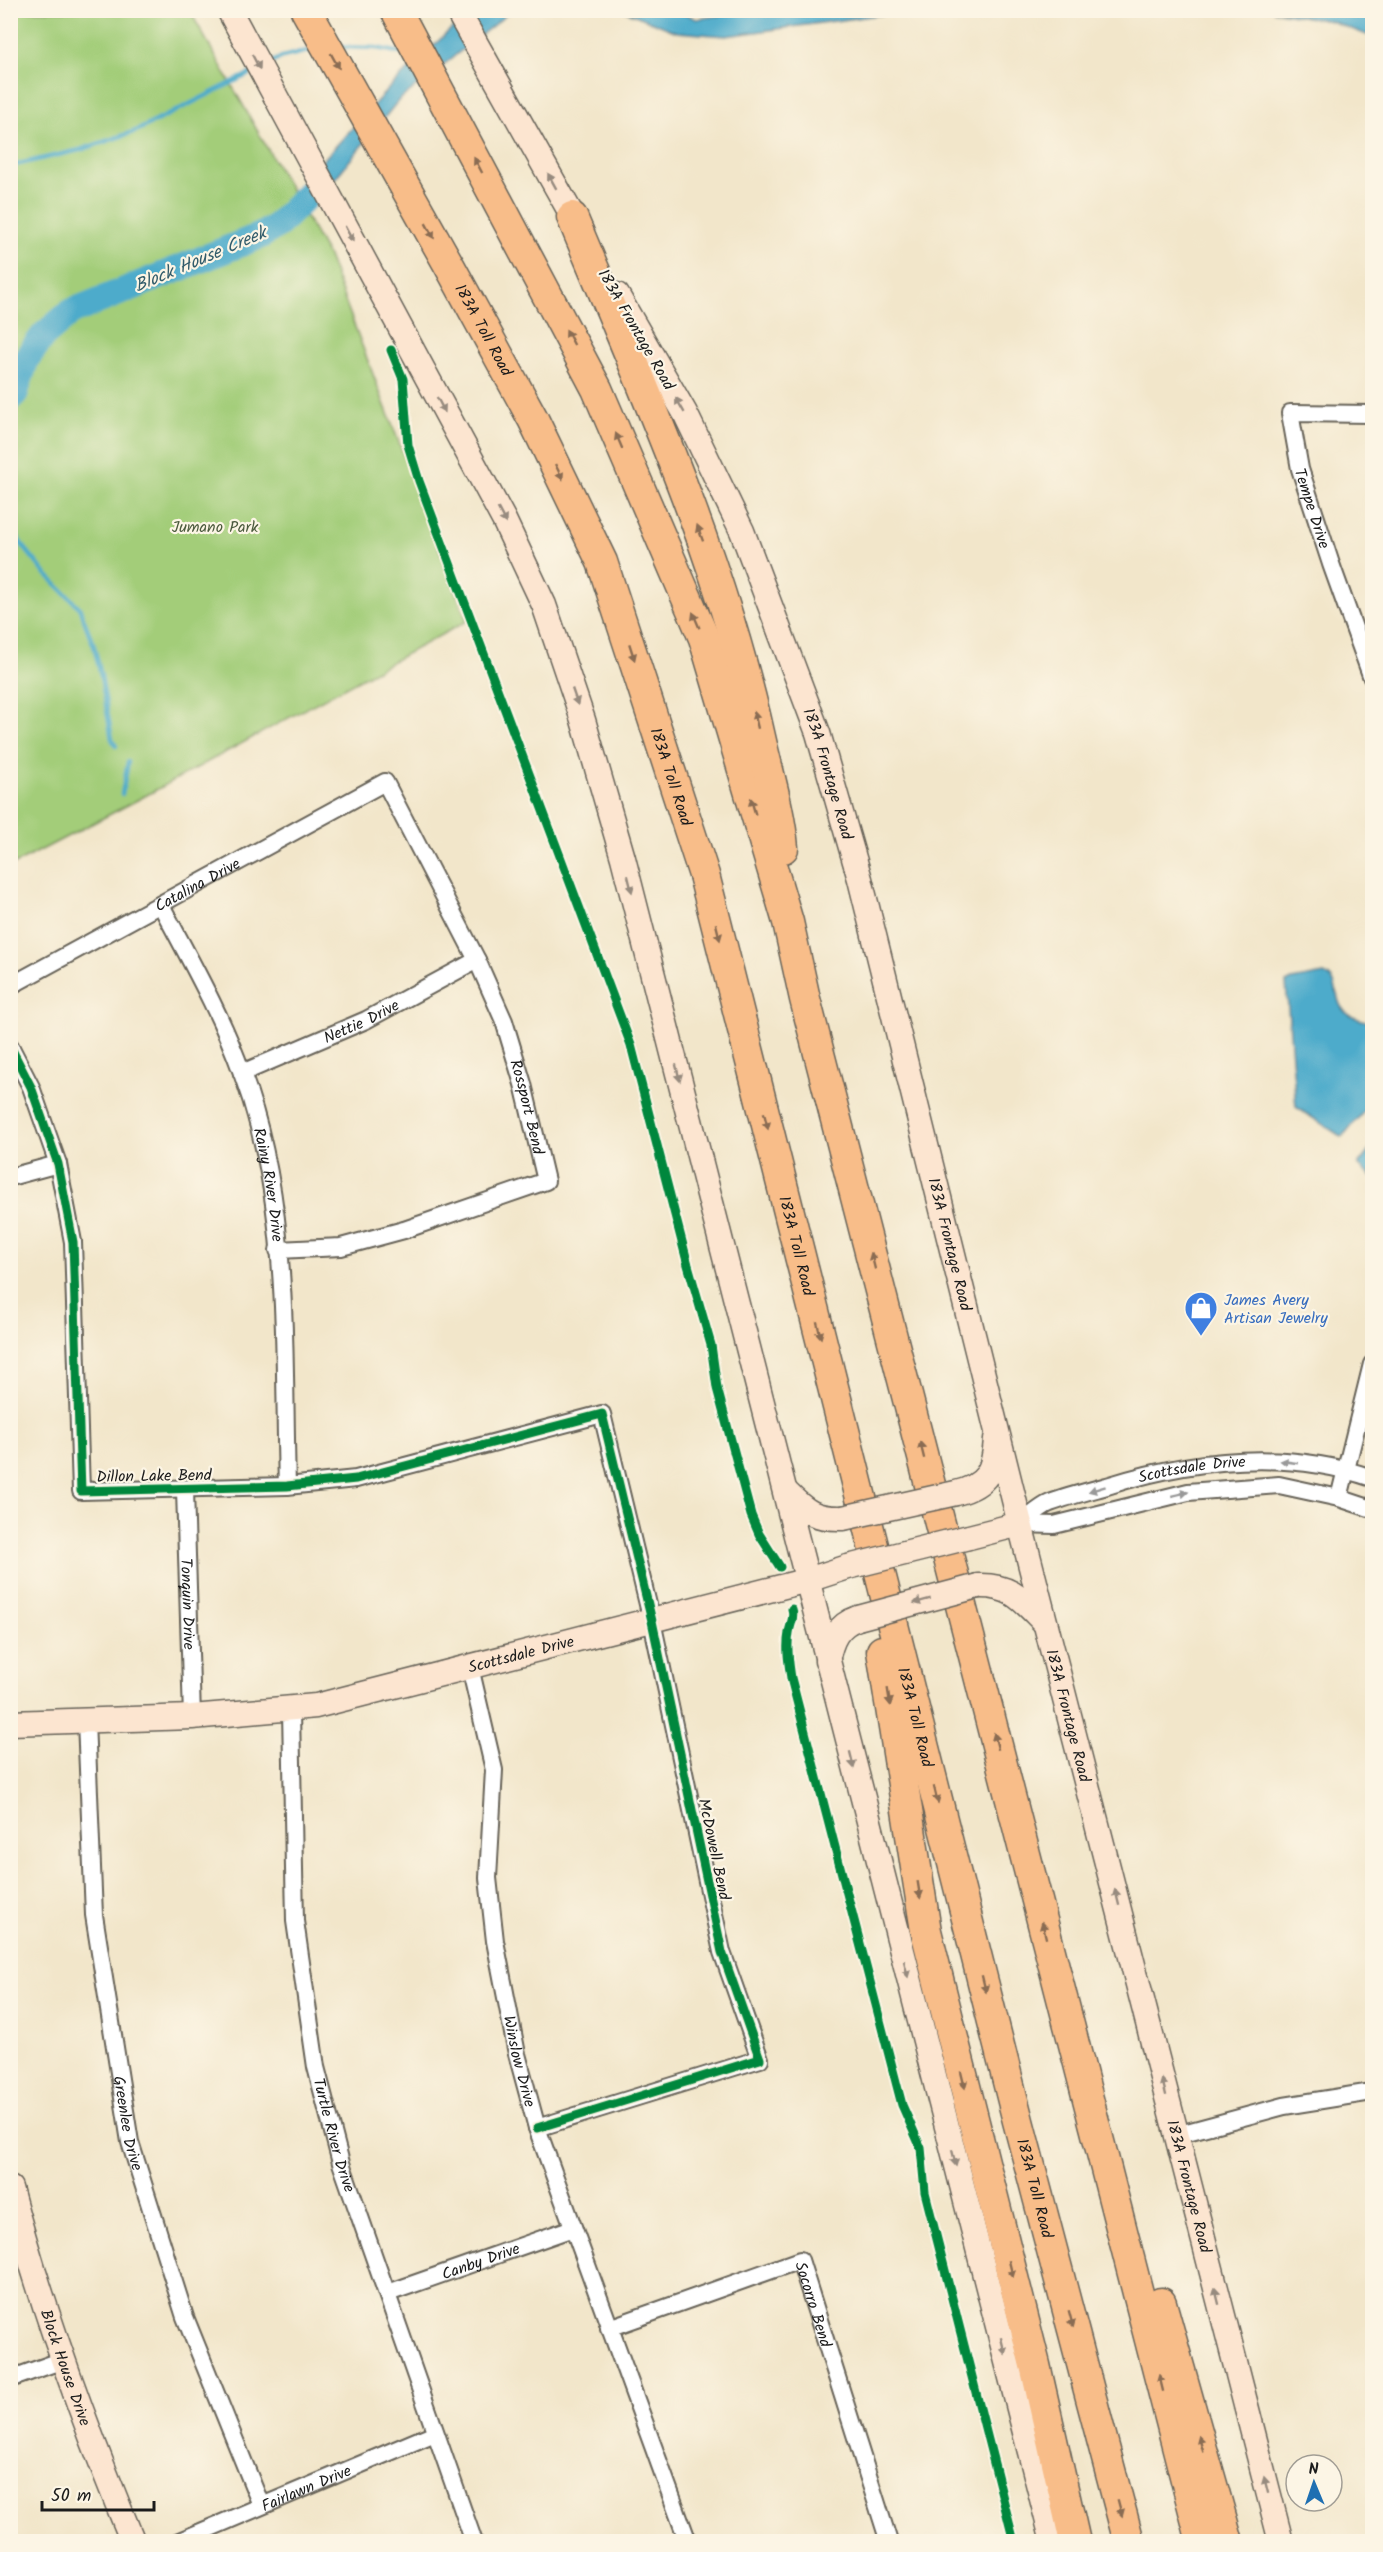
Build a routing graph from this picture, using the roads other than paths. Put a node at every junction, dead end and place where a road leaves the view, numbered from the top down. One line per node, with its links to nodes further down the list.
1 (229, 10): 26 (main road, one-way to 26)
2 (306, 10): 22 (highway, 183A Toll Road, one-way to 22)
3 (396, 10): 10 (highway, one-way to 3)
4 (457, 10): 5 (main road, 183A Frontage Road, one-way to 4)
5 (572, 217): 10 (highway, one-way to 5); 20 (main road, 183A Frontage Road, one-way to 5)
6 (1372, 414): 7 (street, Tempe Drive)
7 (1372, 678)
8 (385, 782): 9 (street, Catalina Drive); 11 (street, Rossport Bend)
9 (161, 905): 12 (street, Catalina Drive); 14 (street, Rainy River Drive)
10 (788, 922): 39 (highway, one-way to 10)
11 (477, 960): 14 (street, Nettie Drive); 17 (street, Rossport Bend)
12 (10, 986)
13 (10, 1046): 15 (street, Dillon Lake Bend)
14 (242, 1073): 17 (street, Rainy River Drive)
15 (58, 1164): 16 (street); 25 (street, Dillon Lake Bend)
16 (10, 1177)
17 (278, 1250): 24 (street, Rainy River Drive)
18 (1372, 1364): 21 (street)
19 (602, 1414): 24 (street, Dillon Lake Bend); 31 (street, McDowell Bend)
20 (996, 1426): 26 (main road, bridge); 29 (main road, 183A Frontage Road)
21 (1347, 1470): 23 (street, Scottsdale Drive); 27 (street); 29 (street, Scottsdale Drive, one-way to 29)
22 (855, 1473): 57 (highway, one-way to 57); 58 (highway, 183A Toll Road, one-way to 58)
23 (1372, 1478)
24 (287, 1486): 25 (street, Dillon Lake Bend)
25 (185, 1490): 36 (street, Tonquin Drive)
26 (786, 1492): 30 (main road)
27 (1339, 1498): 28 (street, Scottsdale Drive); 29 (street, Scottsdale Drive, one-way to 27)
28 (1372, 1509)
29 (1020, 1524): 30 (main road, Scottsdale Drive, bridge); 32 (main road, 183A Frontage Road)
30 (808, 1580): 31 (main road, Scottsdale Drive); 33 (main road)
31 (652, 1620): 34 (main road, Scottsdale Drive); 41 (street, McDowell Bend)
32 (1046, 1624): 33 (main road, one-way to 33, bridge); 42 (main road, 183A Frontage Road, one-way to 32)
33 (827, 1663): 56 (main road, one-way to 56)
34 (470, 1667): 35 (main road, Scottsdale Drive); 41 (street, Winslow Drive)
35 (291, 1710): 36 (main road, Scottsdale Drive); 45 (street, Turtle River Drive)
36 (192, 1717): 37 (main road, Scottsdale Drive)
37 (86, 1721): 38 (main road, Scottsdale Drive); 50 (street, Greenlee Drive)
38 (10, 1723)
39 (1059, 1987): 59 (highway, one-way to 39); 60 (highway, one-way to 39)
40 (1372, 2092): 42 (street)
41 (537, 2128): 44 (street, Winslow Drive)
42 (1176, 2135): 61 (main road, 183A Frontage Road, one-way to 42)
43 (10, 2188): 47 (main road, Block House Drive)
44 (573, 2228): 45 (street, Canby Drive); 46 (street, Winslow Drive)
45 (388, 2293): 49 (street, Turtle River Drive)
46 (609, 2328): 54 (street, Winslow Drive); 55 (street, Socorro Bend)
47 (63, 2360): 48 (street); 51 (main road, Block House Drive)
48 (10, 2379)
49 (435, 2433): 50 (street, Fairlawn Drive); 53 (street, Turtle River Drive)
50 (261, 2505): 52 (street, Fairlawn Drive)
51 (133, 2541)
52 (177, 2541)
53 (474, 2541)
54 (688, 2541)
55 (889, 2541)
56 (1053, 2541)
57 (1075, 2541)
58 (1129, 2541)
59 (1202, 2541)
60 (1228, 2541)
61 (1281, 2541)

